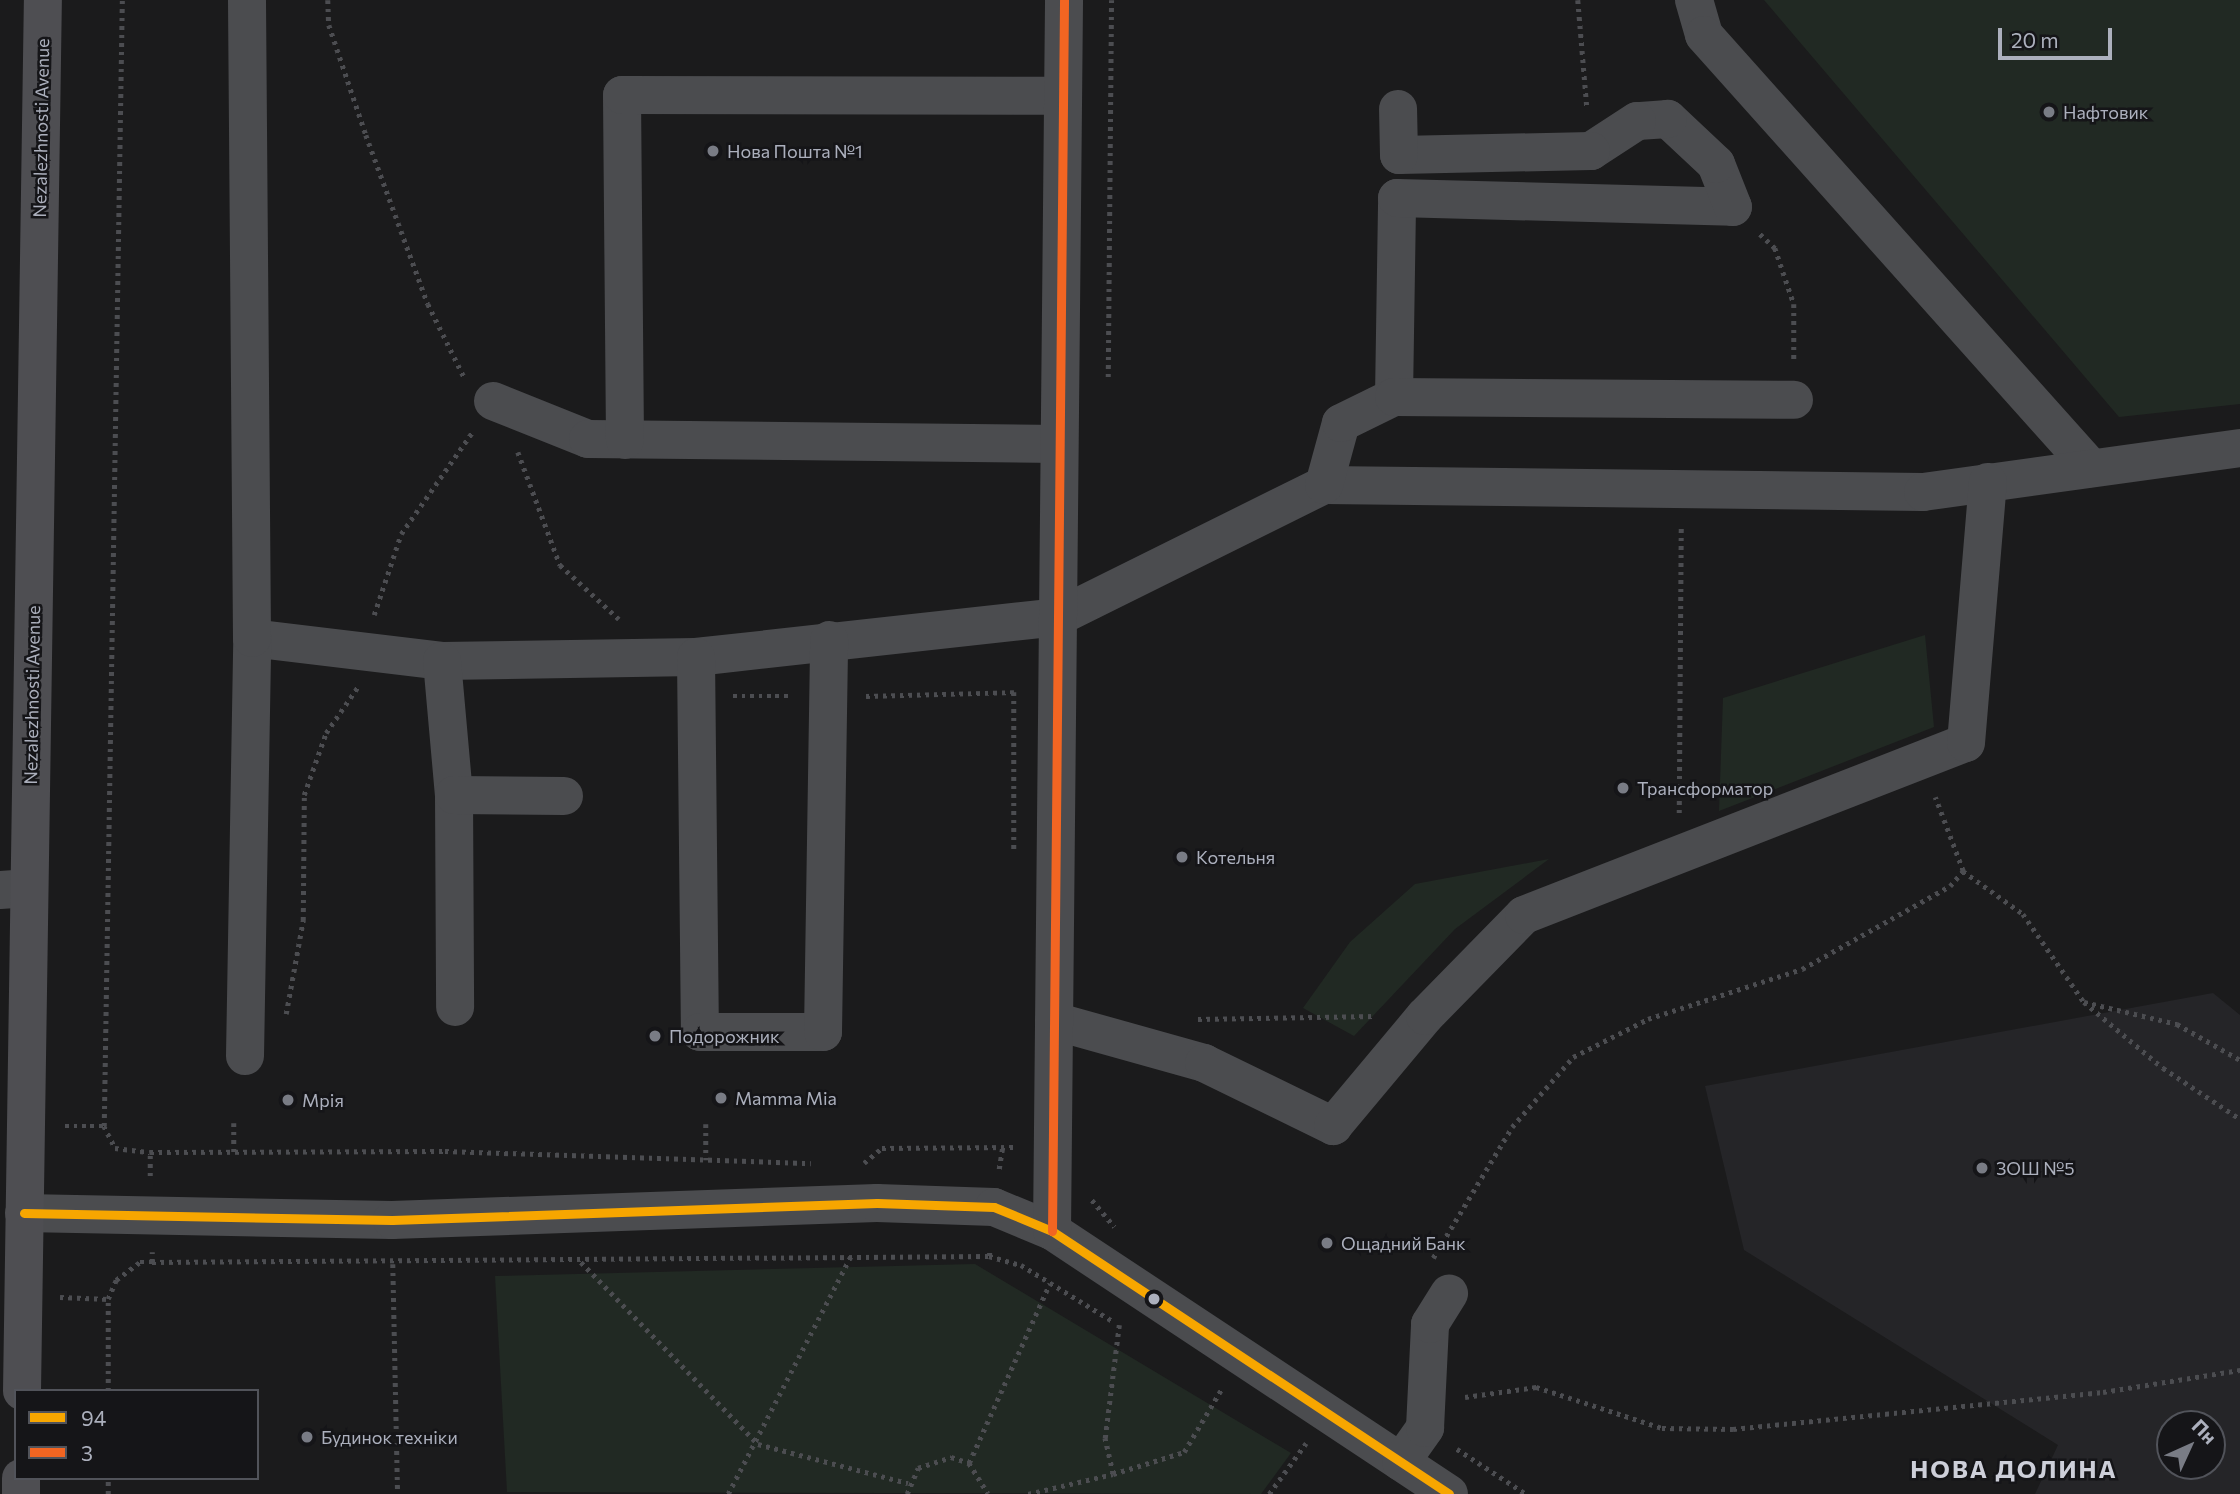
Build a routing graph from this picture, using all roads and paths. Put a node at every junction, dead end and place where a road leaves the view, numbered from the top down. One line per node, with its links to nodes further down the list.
1 (43, 0): 41 (main road, Nezalezhnosti Avenue)
2 (122, 0): 52 (path)
3 (247, 0): 27 (street)
4 (328, 0): 18 (path)
5 (1064, 0): 9 (street)
6 (1111, 0): 15 (path)
7 (1578, 0): 11 (path)
8 (1694, 0): 22 (street)
9 (1063, 96): 19 (street); 20 (street)
10 (1398, 109): 12 (street)
11 (1591, 151): 12 (street); 14 (street)
12 (1399, 155): 13 (street)
13 (1397, 198): 14 (street); 17 (street)
14 (1733, 207): 16 (path)
15 (1108, 377)
16 (1794, 384): 17 (street)
17 (1394, 397): 24 (street)
18 (493, 401): 19 (street); 29 (path); 31 (path)
19 (625, 440): 20 (street)
20 (1059, 444): 26 (street)
21 (2240, 448): 22 (street)
22 (2091, 468): 23 (street)
23 (1988, 482): 25 (street); 35 (street)
24 (1324, 485): 25 (street); 26 (street)
25 (1681, 486): 38 (path)
26 (1058, 617): 28 (street); 46 (street)
27 (252, 638): 29 (street); 47 (street)
28 (829, 640): 30 (street); 34 (street)
29 (369, 652): 32 (street); 47 (path)
30 (696, 657): 31 (street); 34 (street)
31 (657, 658): 32 (street)
32 (442, 661): 36 (street)
33 (721, 696): 34 (path)
34 (828, 696): 39 (path)
35 (1922, 760): 38 (street); 40 (path)
36 (454, 795): 37 (street); 43 (street)
37 (564, 796)
38 (1679, 852): 44 (street)
39 (1016, 863)
40 (1963, 871): 42 (path); 60 (path)
41 (15, 889): 55 (main road, Nezalezhnosti Avenue)
42 (2084, 1002): 48 (path); 49 (path)
43 (455, 1007)
44 (1425, 1016): 45 (path); 46 (street)
45 (1192, 1019)
46 (1054, 1021): 56 (street)
47 (245, 1056)
48 (2240, 1060)
49 (2240, 1119)
50 (234, 1123): 53 (path)
51 (706, 1124): 54 (path)
52 (104, 1126)
53 (234, 1152)
54 (706, 1160)
55 (24, 1213): 56 (street); 65 (main road, Nezalezhnosti Avenue)
56 (1052, 1231): 72 (street)
57 (852, 1254): 70 (path)
58 (580, 1261): 70 (path)
59 (393, 1264): 75 (path)
60 (1439, 1279): 68 (street)
61 (1050, 1283): 71 (path)
62 (108, 1299): 66 (path)
63 (1119, 1325): 73 (path)
64 (2240, 1370): 68 (path)
65 (22, 1389)
66 (108, 1389)
67 (1222, 1390): 73 (path)
68 (1426, 1402): 72 (street)
69 (1306, 1443): 80 (path)
70 (758, 1444): 74 (path); 76 (path)
71 (969, 1462): 74 (path); 78 (path)
72 (1401, 1462): 81 (street)
73 (1113, 1474): 79 (path)
74 (908, 1483): 77 (path)
75 (398, 1494)
76 (728, 1494)
77 (907, 1494)
78 (988, 1494)
79 (1028, 1494)
80 (1269, 1494)
81 (1449, 1494)

